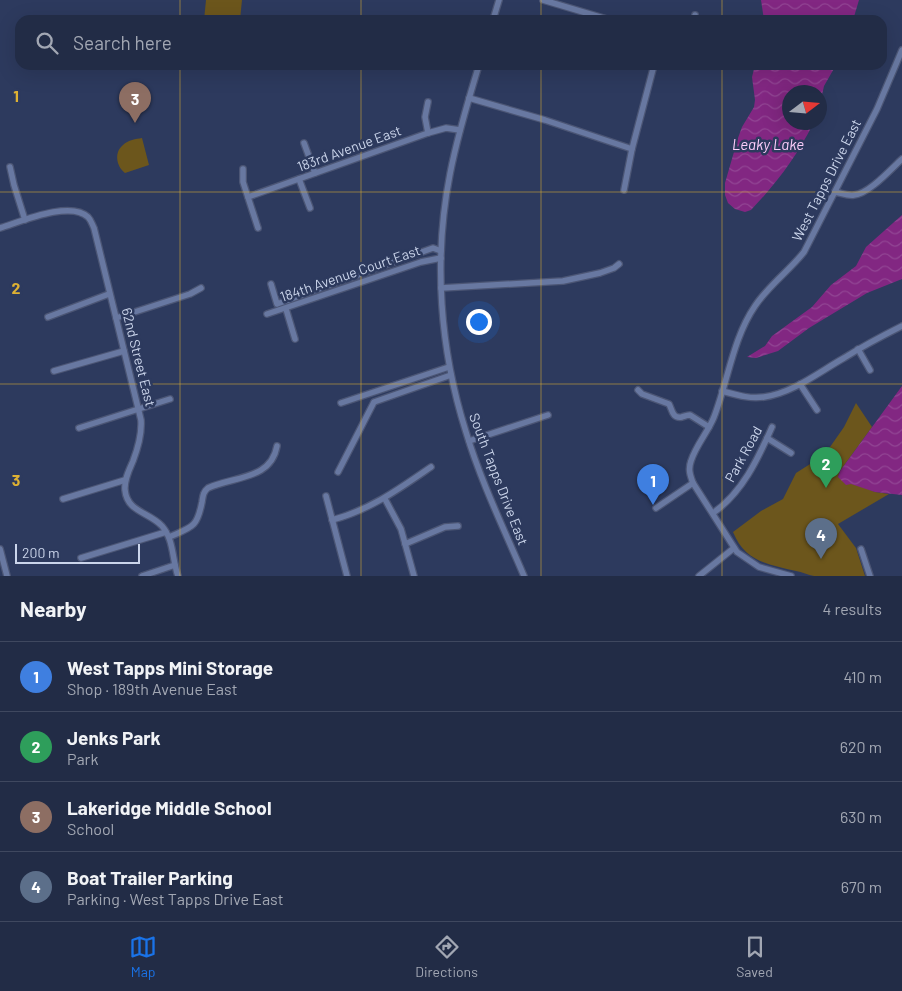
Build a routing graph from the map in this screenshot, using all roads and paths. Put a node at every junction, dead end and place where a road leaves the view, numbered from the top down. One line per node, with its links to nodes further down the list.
1 (499, 0): 3 (street)
2 (543, 0): 4 (street)
3 (494, 15)
4 (593, 15)
5 (902, 50): 20 (street, West Tapps Drive East)
6 (478, 70): 8 (street, South Tapps Drive East)
7 (653, 70): 13 (street)
8 (469, 98): 10 (street, South Tapps Drive East); 13 (street)
9 (428, 102): 11 (street)
10 (460, 130): 11 (street, 183rd Avenue East); 26 (street, South Tapps Drive East)
11 (428, 133): 17 (street, 183rd Avenue East)
12 (304, 143): 17 (street)
13 (632, 149): 19 (street)
14 (902, 159): 20 (street)
15 (10, 167): 23 (street)
16 (244, 169): 21 (street)
17 (315, 173): 18 (street, 183rd Avenue East)
18 (299, 179): 21 (street, 183rd Avenue East); 22 (street)
19 (624, 190)
20 (834, 192): 46 (street, West Tapps Drive East)
21 (248, 197): 25 (street)
22 (310, 208)
23 (25, 220): 24 (street); 31 (street, 62nd Street East)
24 (0, 228)
25 (258, 228)
26 (441, 251): 27 (street, South Tapps Drive East); 29 (street)
27 (441, 258): 30 (street, South Tapps Drive East); 32 (street, 184th Avenue Court East)
28 (619, 264): 30 (street)
29 (271, 284)
30 (441, 288): 40 (street, South Tapps Drive East)
31 (109, 294): 34 (street, 62nd Street East); 35 (street)
32 (286, 309): 33 (street, 184th Avenue Court East); 37 (street)
33 (267, 314)
34 (115, 316): 34 (street); 39 (street, 62nd Street East)
35 (48, 317)
36 (902, 326): 38 (street)
37 (295, 339)
38 (858, 349): 42 (street); 44 (street)
39 (124, 350): 41 (street); 49 (street, 62nd Street East)
40 (450, 367): 43 (street, South Tapps Drive East); 48 (street)
41 (54, 370)
42 (870, 370)
43 (451, 375): 56 (street, South Tapps Drive East); 60 (street)
44 (800, 384): 46 (street); 50 (street)
45 (638, 390): 52 (street)
46 (722, 391): 52 (street, West Tapps Drive East)
47 (170, 400): 49 (street)
48 (342, 403)
49 (140, 409): 54 (street); 61 (street, 62nd Street East)
50 (817, 410)
51 (548, 415): 56 (street)
52 (709, 427): 62 (street, West Tapps Drive East)
53 (772, 427): 55 (street, Park Road)
54 (79, 428)
55 (767, 438): 58 (street); 67 (street, Park Road)
56 (469, 441): 82 (street, South Tapps Drive East)
57 (277, 446): 70 (street)
58 (791, 453)
59 (431, 467): 64 (street)
60 (338, 472)
61 (125, 480): 65 (street); 70 (street)
62 (693, 483): 66 (street); 67 (street)
63 (326, 496): 68 (street)
64 (385, 498): 68 (street); 71 (street)
65 (64, 499)
66 (656, 508)
67 (713, 513): 72 (street)
68 (332, 520): 80 (street)
69 (458, 526): 71 (street)
70 (168, 534): 75 (street); 76 (street)
71 (405, 544): 81 (street)
72 (734, 548): 83 (street); 84 (street)
73 (0, 549): 77 (street)
74 (861, 549): 85 (street)
75 (82, 558)
76 (175, 566): 78 (street); 79 (street)
77 (7, 576)
78 (142, 576)
79 (178, 576)
80 (347, 576)
81 (414, 576)
82 (524, 576)
83 (699, 576)
84 (791, 576)
85 (870, 576)

